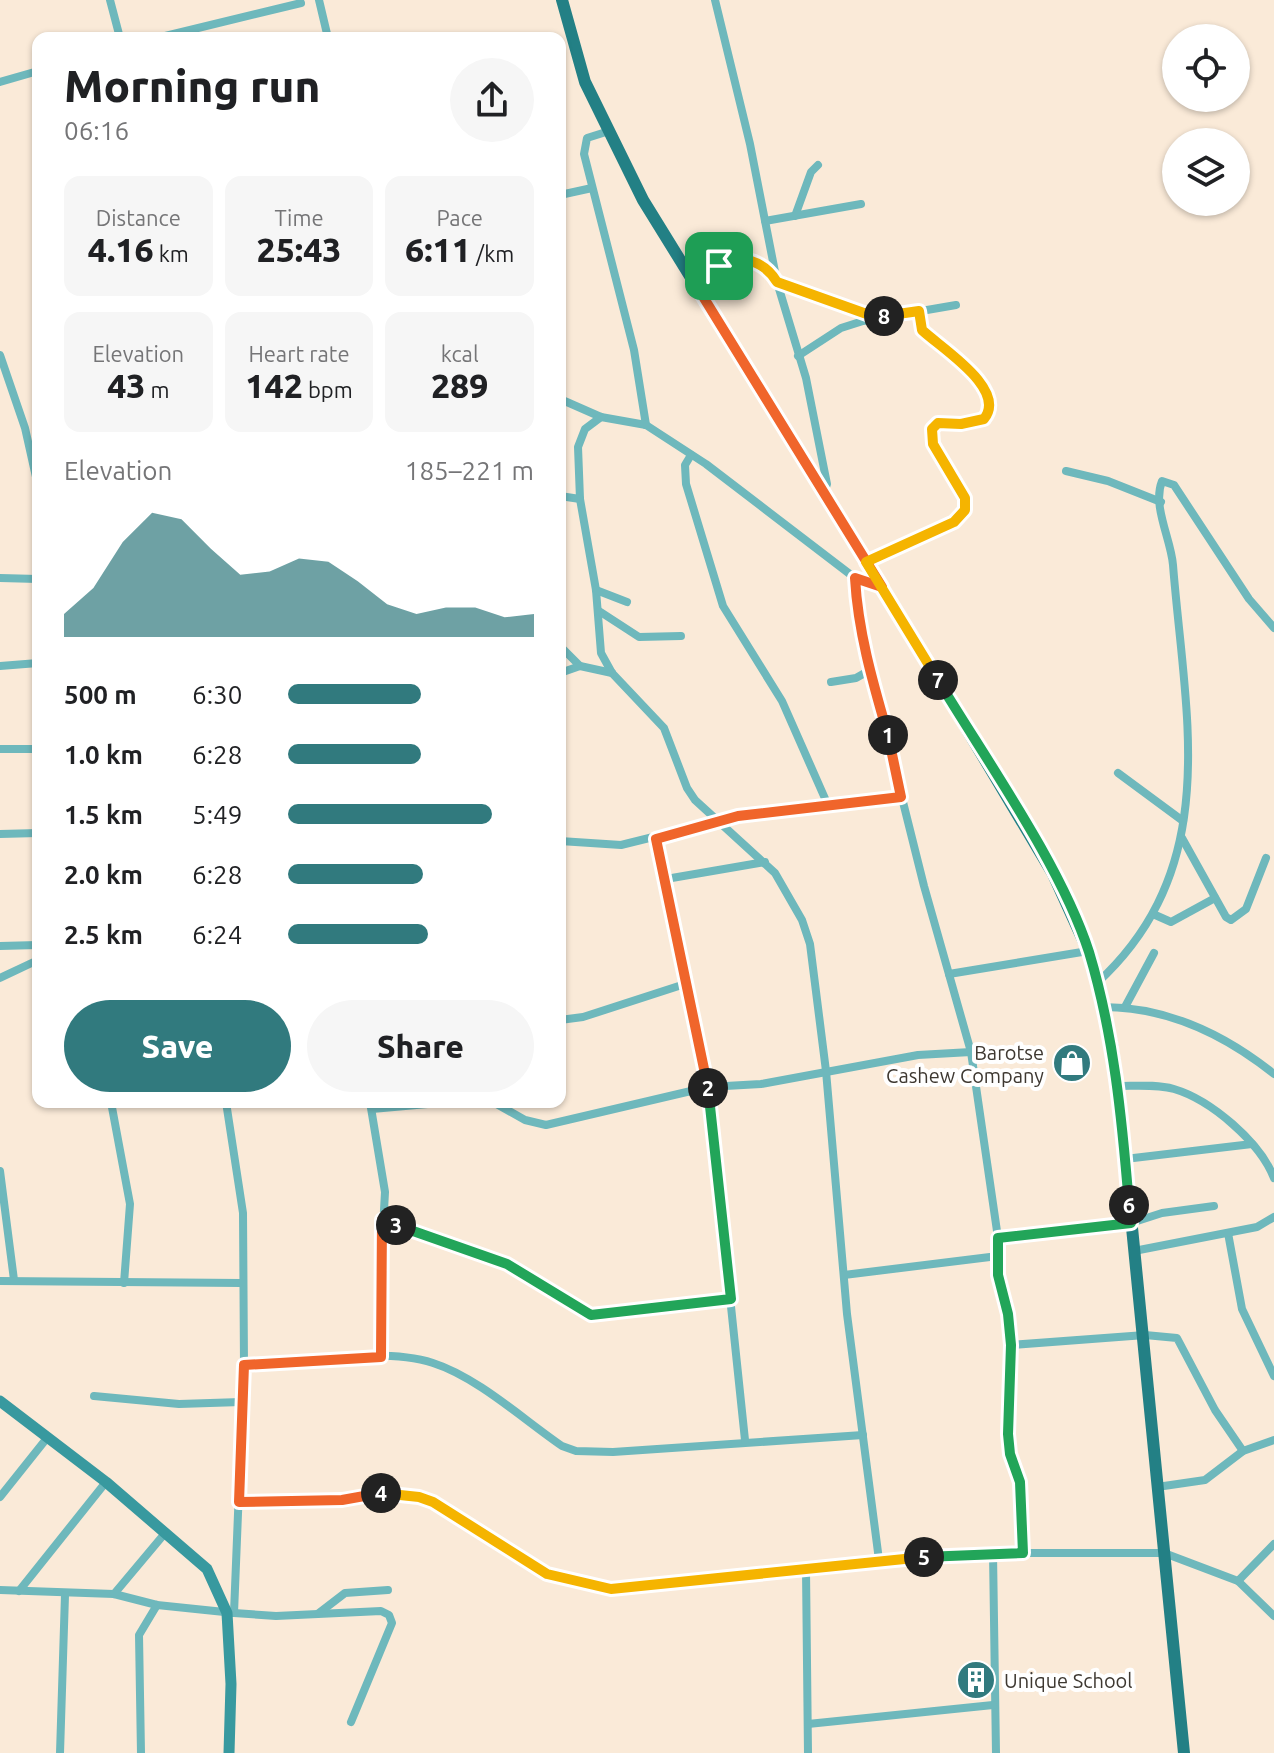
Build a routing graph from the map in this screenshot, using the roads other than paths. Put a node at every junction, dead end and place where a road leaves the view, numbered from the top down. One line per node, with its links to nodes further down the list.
1 (110, 0): 6 (street)
2 (319, 0): 8 (street)
3 (562, 0): 11 (main road)
4 (715, 0): 17 (street)
5 (301, 3): 7 (street)
6 (118, 32)
7 (182, 32)
8 (327, 32)
9 (32, 73): 10 (street)
10 (0, 82)
11 (606, 132): 13 (street); 19 (main road)
12 (818, 165): 16 (street)
13 (592, 188): 14 (street); 27 (street)
14 (566, 194)
15 (861, 204): 16 (street)
16 (795, 216): 17 (street)
17 (765, 221): 18 (street)
18 (777, 282): 19 (street); 22 (street); 24 (street)
19 (699, 290): 31 (main road)
20 (956, 305): 21 (street)
21 (919, 311): 22 (street); 35 (street)
22 (875, 317): 24 (street)
23 (0, 355): 29 (street)
24 (798, 356): 31 (street)
25 (566, 402): 26 (street)
26 (601, 417): 27 (street); 33 (street)
27 (646, 425): 28 (street)
28 (691, 455): 37 (street); 57 (street)
29 (32, 461)
30 (1066, 471): 34 (street)
31 (824, 494): 35 (main road)
32 (566, 497): 33 (street)
33 (580, 499): 40 (street)
34 (1161, 502): 43 (street); 58 (street)
35 (866, 562): 39 (main road)
36 (0, 578): 38 (street)
37 (855, 578): 39 (street); 49 (street)
38 (32, 579)
39 (882, 587): 72 (main road)
40 (596, 590): 41 (street); 42 (street)
41 (627, 602)
42 (599, 611): 44 (street); 51 (street)
43 (1274, 628)
44 (681, 636)
45 (566, 652): 48 (street)
46 (32, 663): 47 (street)
47 (0, 666)
48 (580, 666): 50 (street); 51 (street)
49 (870, 670): 52 (street); 56 (street)
50 (566, 671)
51 (612, 673): 59 (street)
52 (831, 682)
53 (0, 749): 54 (street)
54 (32, 749)
55 (1118, 773): 58 (street)
56 (901, 797): 57 (street); 75 (street)
57 (827, 803): 59 (street)
58 (1183, 821): 62 (street)
59 (719, 822): 63 (street); 66 (street)
60 (32, 833): 61 (street)
61 (0, 834)
62 (1182, 838): 68 (street); 69 (street)
63 (656, 839): 64 (street); 67 (street)
64 (566, 841)
65 (1266, 858): 68 (street)
66 (765, 862): 67 (street); 83 (street)
67 (666, 879): 77 (street)
68 (1215, 898): 69 (street)
69 (1153, 914): 78 (street)
70 (32, 945): 71 (street)
71 (0, 946)
72 (1088, 951): 75 (street); 78 (main road)
73 (1154, 953): 80 (street)
74 (32, 963): 76 (street)
75 (949, 974): 82 (street)
76 (0, 978)
77 (688, 983): 81 (street); 86 (street)
78 (1097, 983): 79 (main road)
79 (1103, 1007): 80 (street); 85 (main road)
80 (1125, 1007): 84 (street)
81 (566, 1019)
82 (971, 1052): 83 (street); 100 (street)
83 (826, 1071): 86 (street); 103 (street)
84 (1274, 1074)
85 (1118, 1086): 91 (street); 92 (main road)
86 (708, 1087): 90 (street); 108 (street)
87 (112, 1108): 106 (street)
88 (227, 1108): 107 (street)
89 (371, 1108): 97 (street)
90 (504, 1108)
91 (1252, 1144): 92 (street); 94 (street)
92 (1125, 1159): 98 (main road)
93 (0, 1171): 104 (street)
94 (1274, 1178)
95 (1214, 1206): 98 (street)
96 (1274, 1217): 99 (street)
97 (382, 1220): 108 (street); 111 (street)
98 (1131, 1223): 100 (street); 101 (main road)
99 (1228, 1233): 101 (street); 113 (street)
100 (998, 1238): 102 (street)
101 (1134, 1251): 109 (main road)
102 (998, 1256): 103 (street); 110 (street)
103 (844, 1275): 117 (street)
104 (14, 1280): 105 (street); 106 (street)
105 (0, 1281)
106 (124, 1283): 107 (street)
107 (241, 1283): 112 (street)
108 (731, 1299): 119 (street)
109 (1145, 1335): 110 (street); 121 (street); 123 (main road)
110 (1011, 1345): 129 (street)
111 (381, 1357): 112 (street); 119 (street)
112 (244, 1365): 116 (street)
113 (1274, 1376)
114 (94, 1396): 116 (street)
115 (0, 1401): 118 (main road)
116 (241, 1402): 125 (street)
117 (863, 1435): 119 (street); 131 (street)
118 (47, 1438): 122 (main road); 124 (street)
119 (745, 1440)
120 (1274, 1440): 121 (street)
121 (1243, 1451): 123 (street)
122 (106, 1482): 126 (main road); 136 (street)
123 (1157, 1487): 130 (main road)
124 (0, 1497)
125 (239, 1502): 132 (street); 140 (street)
126 (166, 1532): 137 (street); 140 (main road)
127 (1274, 1544): 133 (street)
128 (993, 1553): 129 (street); 131 (street); 143 (street)
129 (1023, 1553): 130 (street)
130 (1164, 1553): 133 (street); 151 (main road)
131 (879, 1560): 132 (street)
132 (806, 1570): 145 (street)
133 (1238, 1581): 142 (street)
134 (0, 1590): 136 (street)
135 (388, 1590): 141 (street)
136 (19, 1591): 138 (street)
137 (114, 1594): 138 (street); 139 (street)
138 (65, 1595): 146 (street)
139 (157, 1605): 140 (street); 147 (street)
140 (231, 1613): 141 (street); 148 (main road)
141 (318, 1614): 144 (street)
142 (1274, 1616)
143 (993, 1705): 145 (street); 150 (street)
144 (351, 1722)
145 (808, 1724): 149 (street)
146 (60, 1753)
147 (141, 1753)
148 (229, 1753)
149 (808, 1753)
150 (996, 1753)
151 (1184, 1753)

